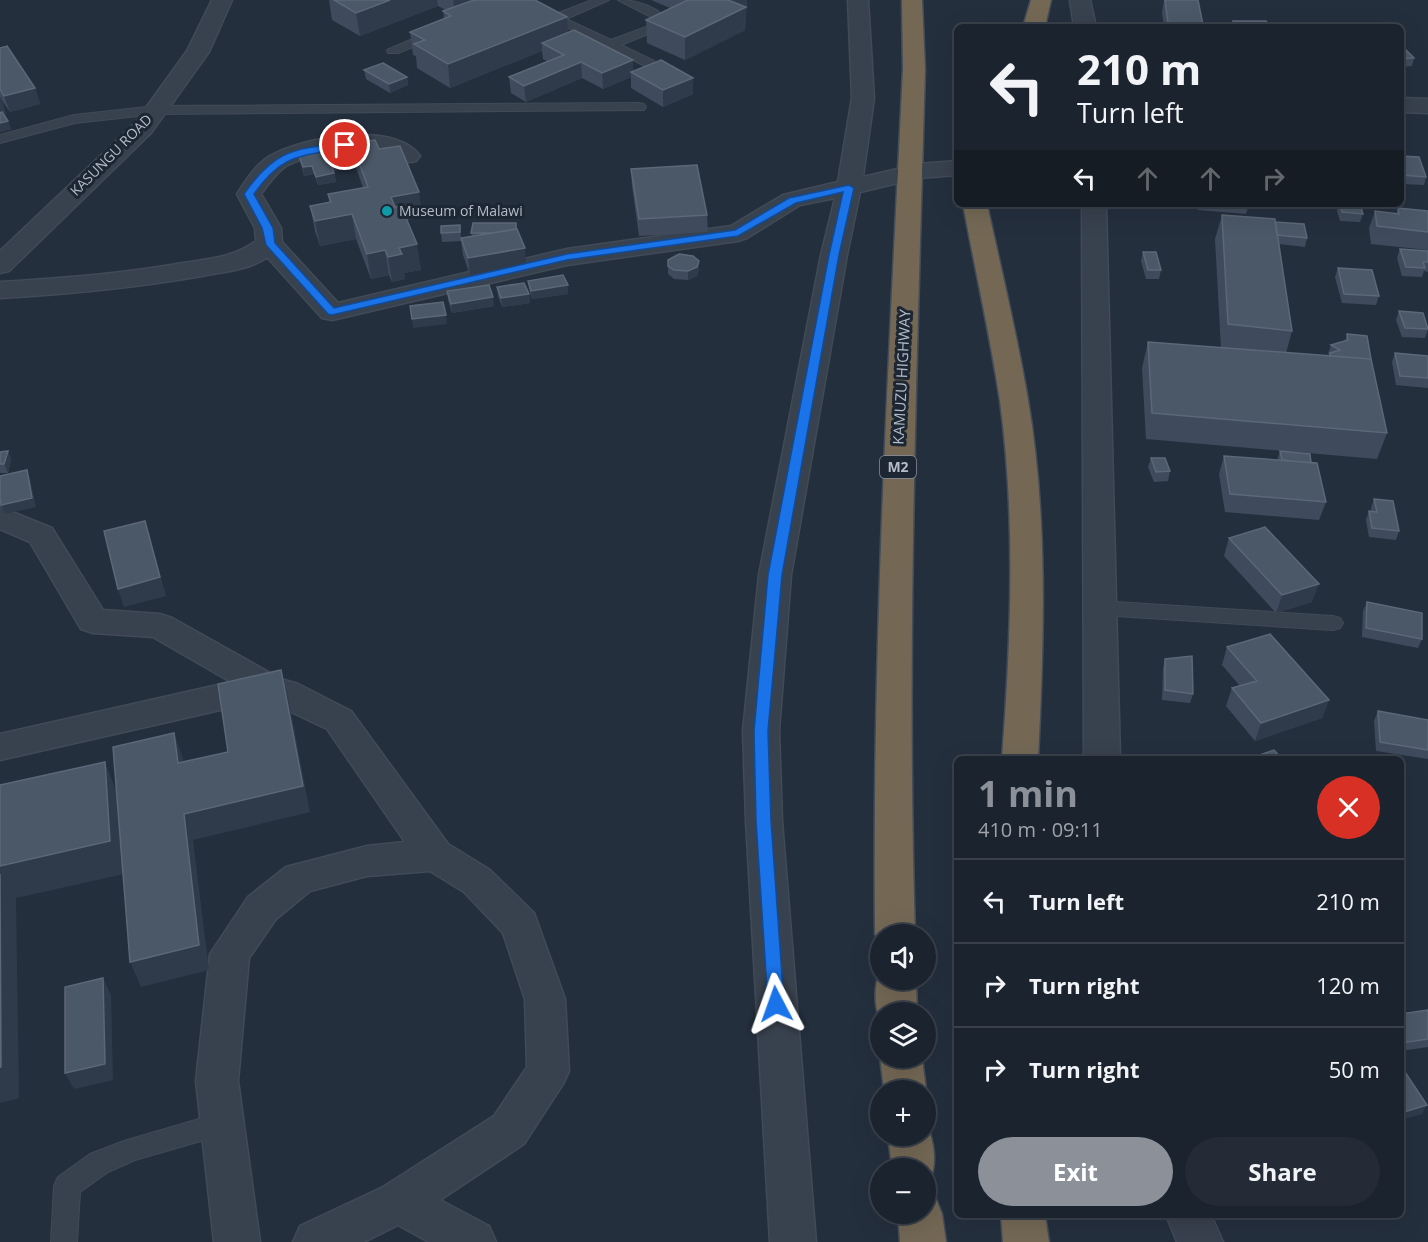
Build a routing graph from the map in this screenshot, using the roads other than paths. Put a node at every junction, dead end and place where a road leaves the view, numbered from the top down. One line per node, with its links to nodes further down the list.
1 (222, 0): 19 (street, KASUNGU ROAD)
2 (603, 0): 9 (lane)
3 (624, 0): 13 (lane)
4 (858, 0): 24 (street)
5 (912, 0): 23 (highway, KAMUZU HIGHWAY / M2)
6 (1041, 0): 10 (highway)
7 (1080, 0): 11 (street)
8 (516, 2): 9 (lane)
9 (556, 18): 13 (lane)
10 (1035, 24)
11 (1084, 24)
12 (446, 29): 14 (lane)
13 (610, 45): 15 (lane)
14 (393, 50)
15 (649, 64)
16 (1404, 105): 17 (street)
17 (1428, 106)
18 (639, 107): 19 (lane)
19 (156, 110): 20 (lane); 28 (street, KASUNGU ROAD)
20 (0, 139)
21 (408, 156): 27 (street)
22 (954, 168): 23 (street)
23 (910, 173): 24 (street); 38 (highway, KAMUZU HIGHWAY / M2)
24 (849, 188): 27 (street); 48 (street)
25 (976, 207): 35 (highway)
26 (1094, 207): 31 (street)
27 (269, 243): 29 (street)
28 (0, 265)
29 (0, 290)
30 (0, 517): 33 (street)
31 (1100, 608): 32 (lane); 36 (street)
32 (1333, 623)
33 (272, 690): 34 (street); 37 (street)
34 (0, 747)
35 (1020, 756)
36 (1102, 756)
37 (435, 855): 39 (street); 40 (street)
38 (895, 924)
39 (223, 1124): 44 (lane); 45 (street)
40 (399, 1202): 46 (street); 47 (street)
41 (1023, 1218): 50 (highway)
42 (1189, 1218): 51 (street)
43 (921, 1224): 49 (highway)
44 (64, 1242)
45 (237, 1242)
46 (316, 1242)
47 (472, 1242)
48 (793, 1242)
49 (923, 1242)
50 (1026, 1242)
51 (1200, 1242)

